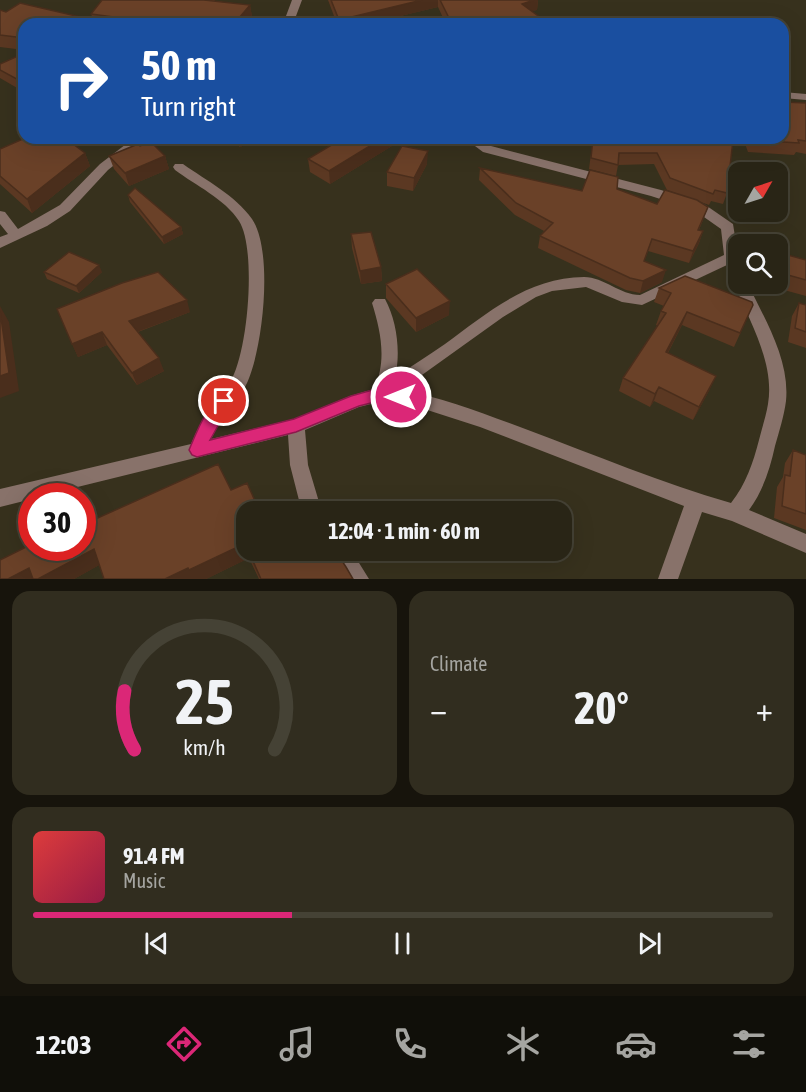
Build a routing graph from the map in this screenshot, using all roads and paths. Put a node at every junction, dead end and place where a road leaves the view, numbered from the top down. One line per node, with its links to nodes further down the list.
1 (297, 0): 2 (street)
2 (290, 18)
3 (789, 96): 4 (street)
4 (806, 97)
5 (134, 144): 10 (street)
6 (481, 144): 9 (street)
7 (179, 167): 17 (street)
8 (0, 215): 10 (street)
9 (729, 234)
10 (16, 235): 11 (street)
11 (0, 243)
12 (728, 258): 15 (street)
13 (745, 294): 21 (street)
14 (380, 303): 15 (street)
15 (381, 394): 16 (street); 20 (street)
16 (296, 426): 17 (street); 19 (street)
17 (197, 450): 18 (street)
18 (0, 498)
19 (309, 501)
20 (695, 501): 21 (street); 25 (street)
21 (735, 513): 22 (street)
22 (806, 544)
23 (347, 561): 24 (street)
24 (359, 579)
25 (668, 579)

